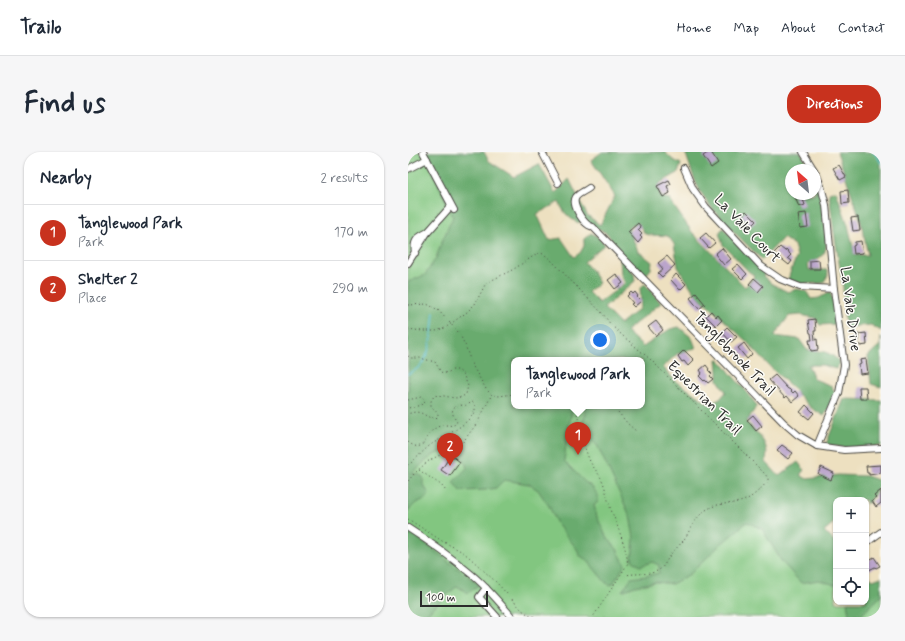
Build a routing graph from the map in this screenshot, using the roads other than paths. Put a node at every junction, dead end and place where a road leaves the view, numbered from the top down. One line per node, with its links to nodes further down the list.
1 (423, 152): 4 (street)
2 (542, 152): 8 (street)
3 (803, 152): 5 (street, La Vale Drive)
4 (426, 159): 7 (street); 11 (street)
5 (810, 164)
6 (684, 168): 12 (street, La Vale Court)
7 (408, 169)
8 (558, 183)
9 (821, 186): 12 (street, La Vale Drive)
10 (589, 188): 13 (street, Tanglebrook Trail)
11 (408, 263)
12 (834, 289): 13 (street, La Vale Drive)
13 (817, 446): 14 (street, Tanglebrook Trail)
14 (881, 448)
15 (408, 528): 18 (street)
16 (881, 532): 17 (street)
17 (869, 541)
18 (486, 588): 19 (street); 20 (street)
19 (497, 617)
20 (512, 617)

